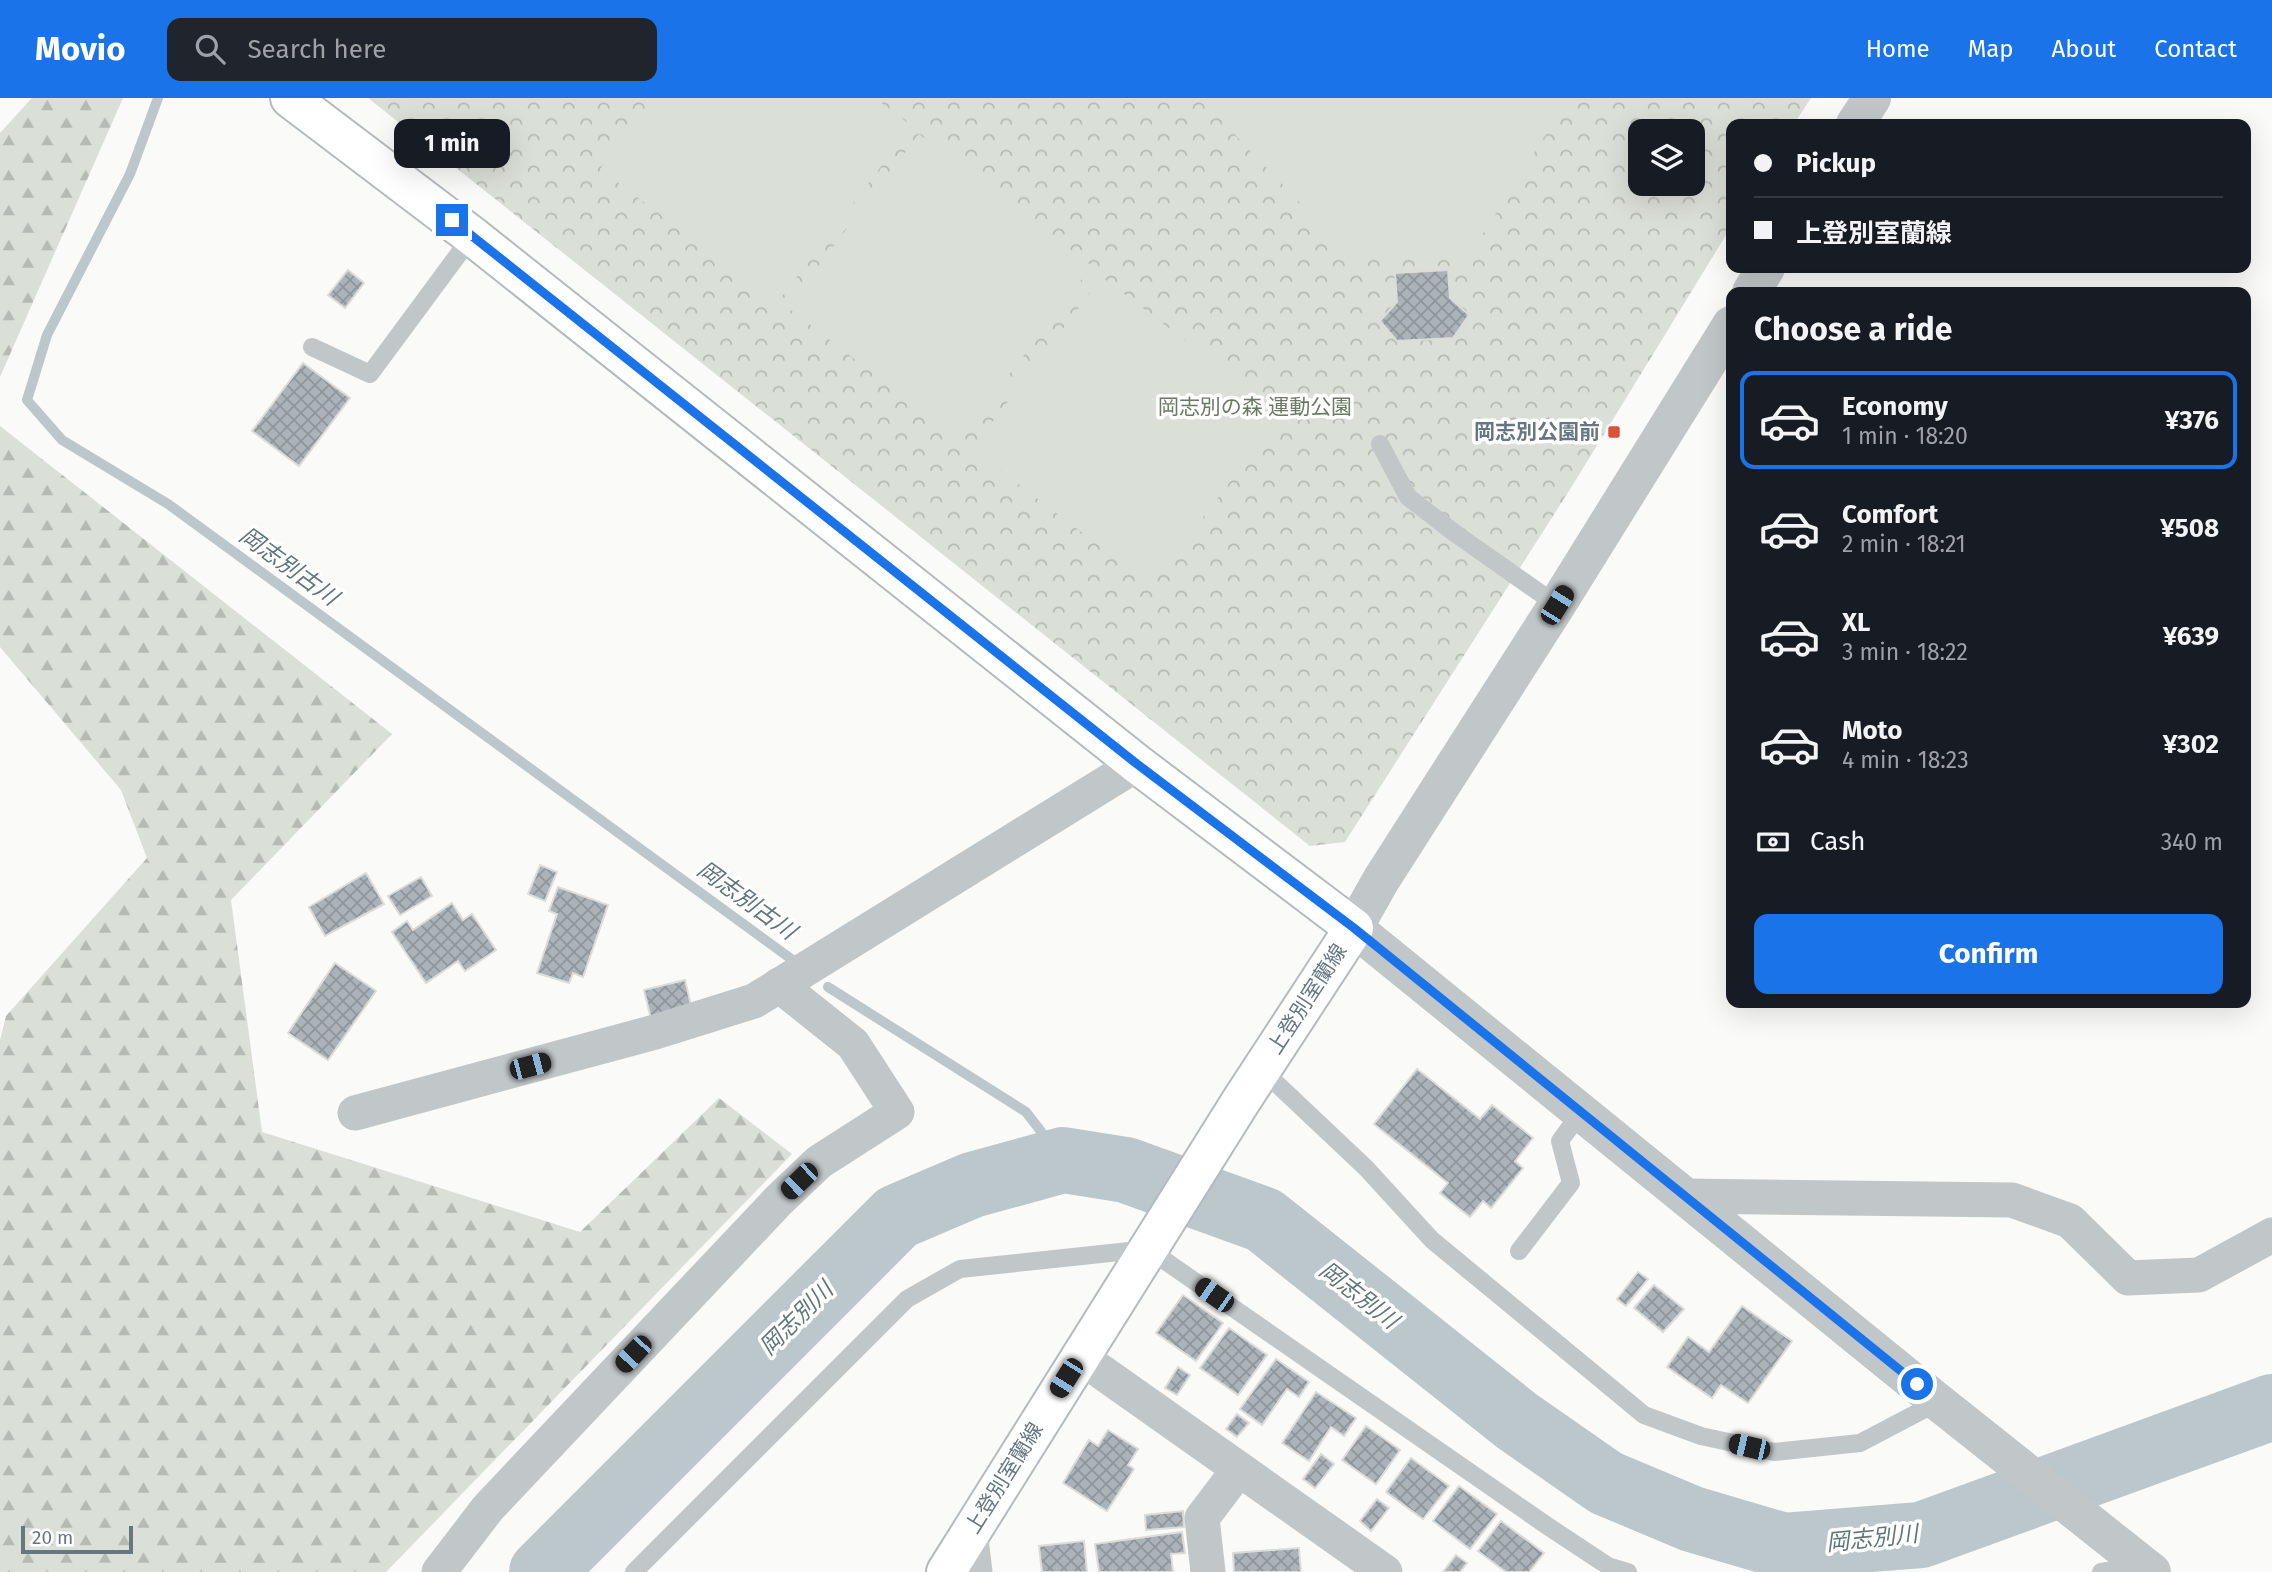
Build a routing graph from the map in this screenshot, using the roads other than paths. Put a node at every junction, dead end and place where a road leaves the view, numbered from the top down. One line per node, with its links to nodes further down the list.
1 (290, 98): 4 (main road, 上登別室蘭線)
2 (1872, 98): 3 (street)
3 (1859, 119)
4 (472, 236): 6 (lane); 9 (main road, 上登別室蘭線)
5 (1726, 333): 8 (street)
6 (312, 347)
7 (1380, 444): 8 (lane)
8 (1557, 605): 10 (street)
9 (1137, 764): 10 (main road, 上登別室蘭線); 11 (street)
10 (1354, 928): 12 (main road, 上登別室蘭線); 13 (street)
11 (779, 985): 14 (street); 24 (street)
12 (1261, 1069): 17 (main road, 上登別室蘭線); 20 (lane)
13 (1581, 1112): 15 (street); 18 (lane)
14 (355, 1113)
15 (1685, 1196): 16 (street); 20 (street)
16 (2272, 1235)
17 (1153, 1240): 19 (main road, 上登別室蘭線); 25 (lane); 30 (lane)
18 (1518, 1251)
19 (1079, 1356): 21 (street); 22 (main road, 上登別室蘭線)
20 (1951, 1412): 23 (street)
21 (1239, 1469): 28 (street); 29 (street)
22 (970, 1531): 26 (main road, 上登別室蘭線); 27 (street)
23 (2148, 1569): 31 (lane)
24 (439, 1572)
25 (634, 1572)
26 (946, 1572)
27 (975, 1572)
28 (1208, 1572)
29 (1385, 1572)
30 (1628, 1572)
31 (2101, 1572)

